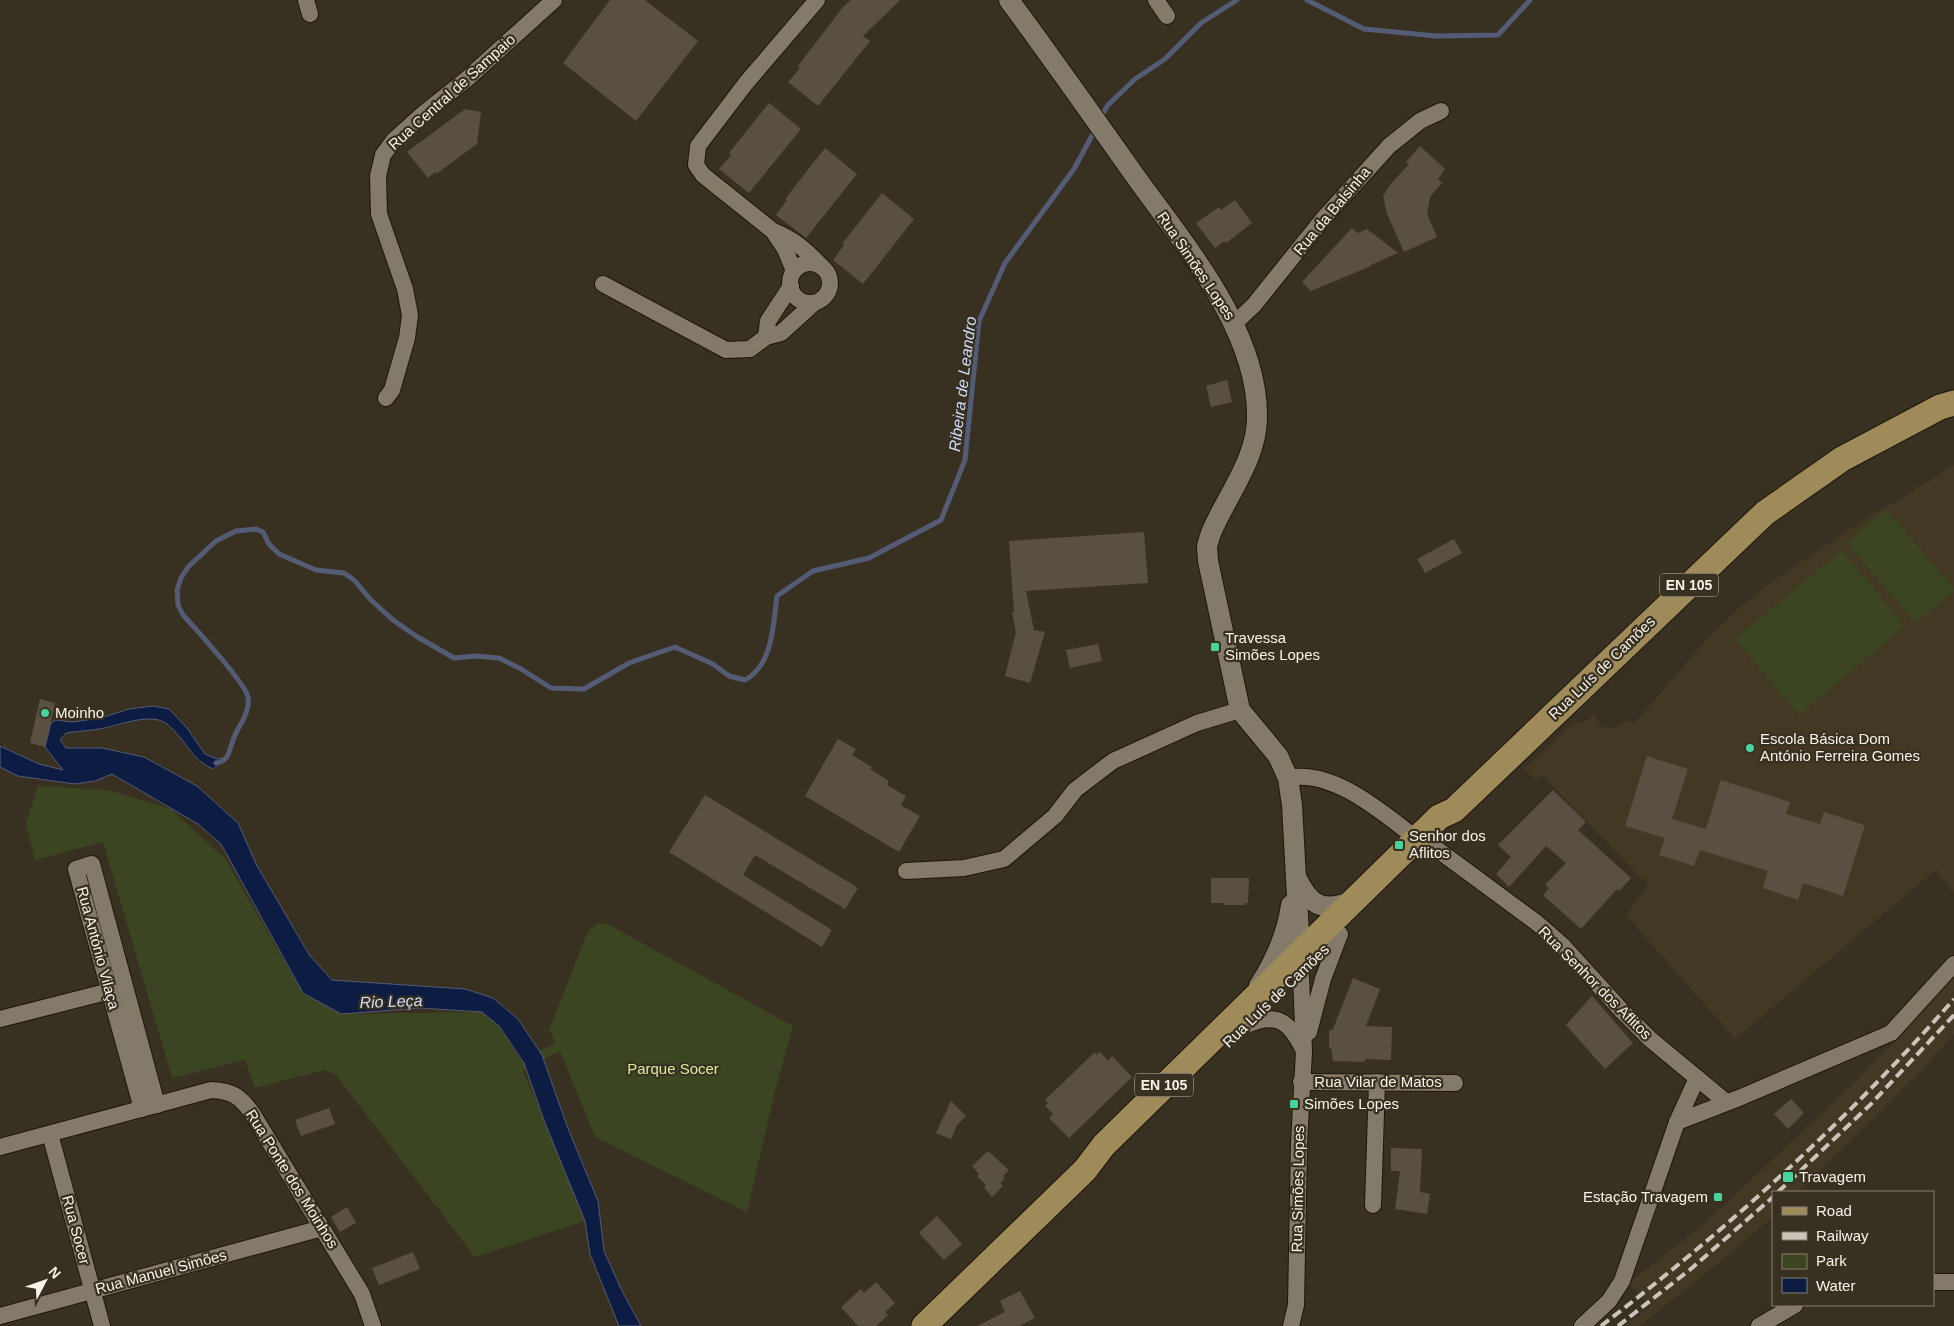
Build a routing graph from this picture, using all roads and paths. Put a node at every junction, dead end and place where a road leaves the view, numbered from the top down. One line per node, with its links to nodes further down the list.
1 (554, 0): 14 (street, Rua Central de Sampaio)
2 (816, 0): 7 (street)
3 (1009, 0): 12 (street, Rua Simões Lopes)
4 (1156, 0): 5 (street)
5 (1167, 16)
6 (1440, 111): 12 (street, Rua da Balsinha)
7 (774, 231): 8 (street); 9 (street)
8 (822, 267): 9 (street); 11 (street)
9 (793, 279): 11 (street); 13 (street)
10 (603, 284): 13 (street)
11 (814, 303): 13 (street)
12 (1235, 323): 16 (street, Rua Simões Lopes)
13 (766, 337)
14 (386, 398)
15 (1954, 402): 18 (main road, Rua Luís de Camões / EN 105)
16 (1240, 710): 17 (street, Rua Simões Lopes); 19 (street)
17 (1288, 778): 18 (street, Rua Senhor dos Aflitos); 20 (street, Rua Simões Lopes)
18 (1419, 838): 21 (main road, Rua Luís de Camões / EN 105); 22 (main road, Rua Luís de Camões / EN 105); 22 (street, Rua Simões Lopes); 28 (street, Rua Senhor dos Aflitos)
19 (906, 871)
20 (1296, 876): 21 (street, Rua Simões Lopes); 22 (street, Rua Simões Lopes); 25 (street, Rua Simões Lopes)
21 (1352, 901): 22 (main road, Rua Luís de Camões / EN 105)
22 (1304, 960): 25 (main road, Rua Luís de Camões / EN 105); 27 (street, Rua Simões Lopes); 27 (street, Rua Simões Lopes); 37 (street, Rua Simões Lopes)
23 (1954, 964): 32 (street)
24 (110, 991): 26 (street); 33 (street, Rua António Vilaça); 33 (street, Rua António Vilaça)
25 (1247, 1014): 27 (street); 37 (main road, Rua Luís de Camões / EN 105); 38 (main road, Rua Luís de Camões / EN 105)
26 (0, 1019)
27 (1304, 1051): 29 (street, Rua Simões Lopes)
28 (1697, 1078): 32 (street, Rua Senhor dos Aflitos); 34 (street)
29 (1301, 1082): 30 (street, Rua Vilar de Matos); 49 (street, Rua Simões Lopes)
30 (1377, 1082): 31 (street, Rua Vilar de Matos); 39 (street)
31 (1455, 1083)
32 (1726, 1102): 34 (street)
33 (150, 1107): 35 (street, Rua Ponte dos Moinhos); 40 (street, Rua Ponte dos Moinhos)
34 (1677, 1122): 50 (street)
35 (50, 1134): 36 (street, Rua Ponte dos Moinhos); 43 (street, Rua Socer)
36 (0, 1147)
37 (1112, 1154): 38 (main road, Rua Luís de Camões / EN 105)
38 (1085, 1170): 48 (main road, Rua Luís de Camões / EN 105)
39 (1373, 1204)
40 (322, 1228): 43 (street, Rua Manuel Simões); 47 (street, Rua Ponte dos Moinhos)
41 (1934, 1282): 42 (street)
42 (1954, 1282)
43 (92, 1291): 45 (street, Rua Manuel Simões); 46 (street, Rua Socer)
44 (1793, 1306): 51 (street)
45 (0, 1316)
46 (102, 1326)
47 (373, 1326)
48 (924, 1326)
49 (1291, 1326)
50 (1582, 1326)
51 (1759, 1326)

